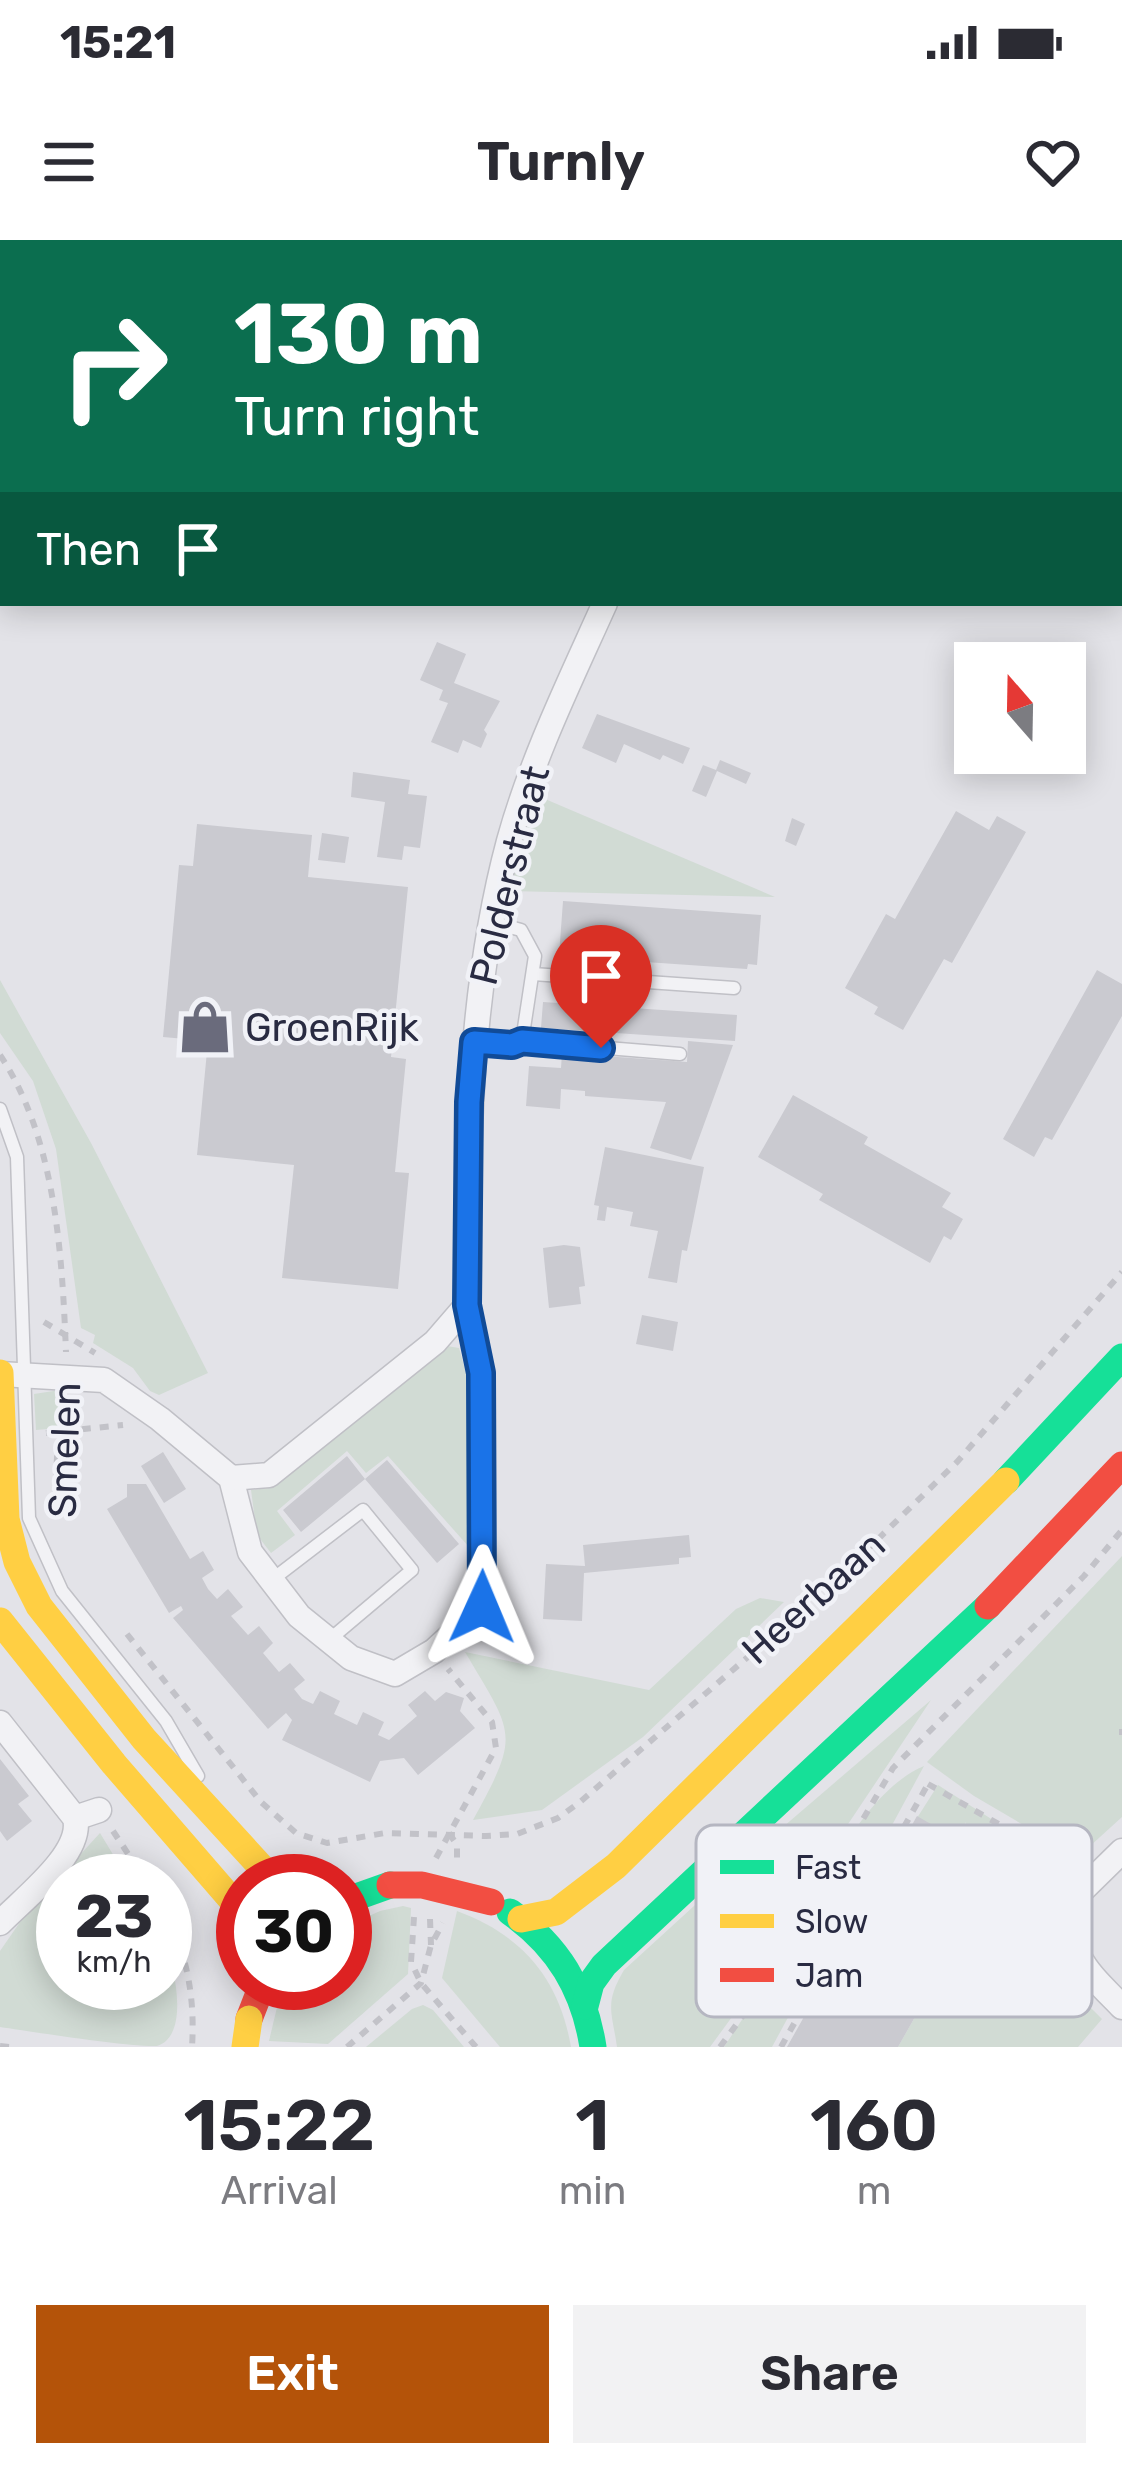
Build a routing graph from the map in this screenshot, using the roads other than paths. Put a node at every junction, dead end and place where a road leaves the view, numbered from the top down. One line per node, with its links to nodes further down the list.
1 (604, 606): 2 (street, Polderstraat)
2 (490, 922): 3 (lane); 6 (street, Polderstraat)
3 (532, 974): 4 (lane); 5 (lane)
4 (734, 988)
5 (522, 1041): 6 (lane); 7 (lane)
6 (474, 1042): 9 (street, Polderstraat)
7 (680, 1054)
8 (0, 1109): 11 (lane, Smelen)
9 (467, 1305): 13 (street); 16 (street, Polderstraat)
10 (1122, 1358): 25 (main road, Heerbaan)
11 (8, 1374): 13 (street); 20 (main road, Smelen)
12 (1122, 1465): 18 (main road)
13 (232, 1478): 14 (street, Polderstraat)
14 (272, 1580): 16 (street, Polderstraat); 16 (lane)
15 (0, 1621): 23 (main road)
16 (328, 1640)
17 (0, 1723): 26 (street)
18 (757, 1825)
19 (1122, 1851): 21 (street)
20 (248, 1854)
21 (1092, 1880)
22 (696, 1881): 29 (main road)
23 (216, 1882)
24 (372, 1891): 25 (main road, bridge)
25 (521, 1918): 29 (main road)
26 (0, 1923)
27 (1092, 1976): 28 (street)
28 (1122, 2007)
29 (590, 2027)

